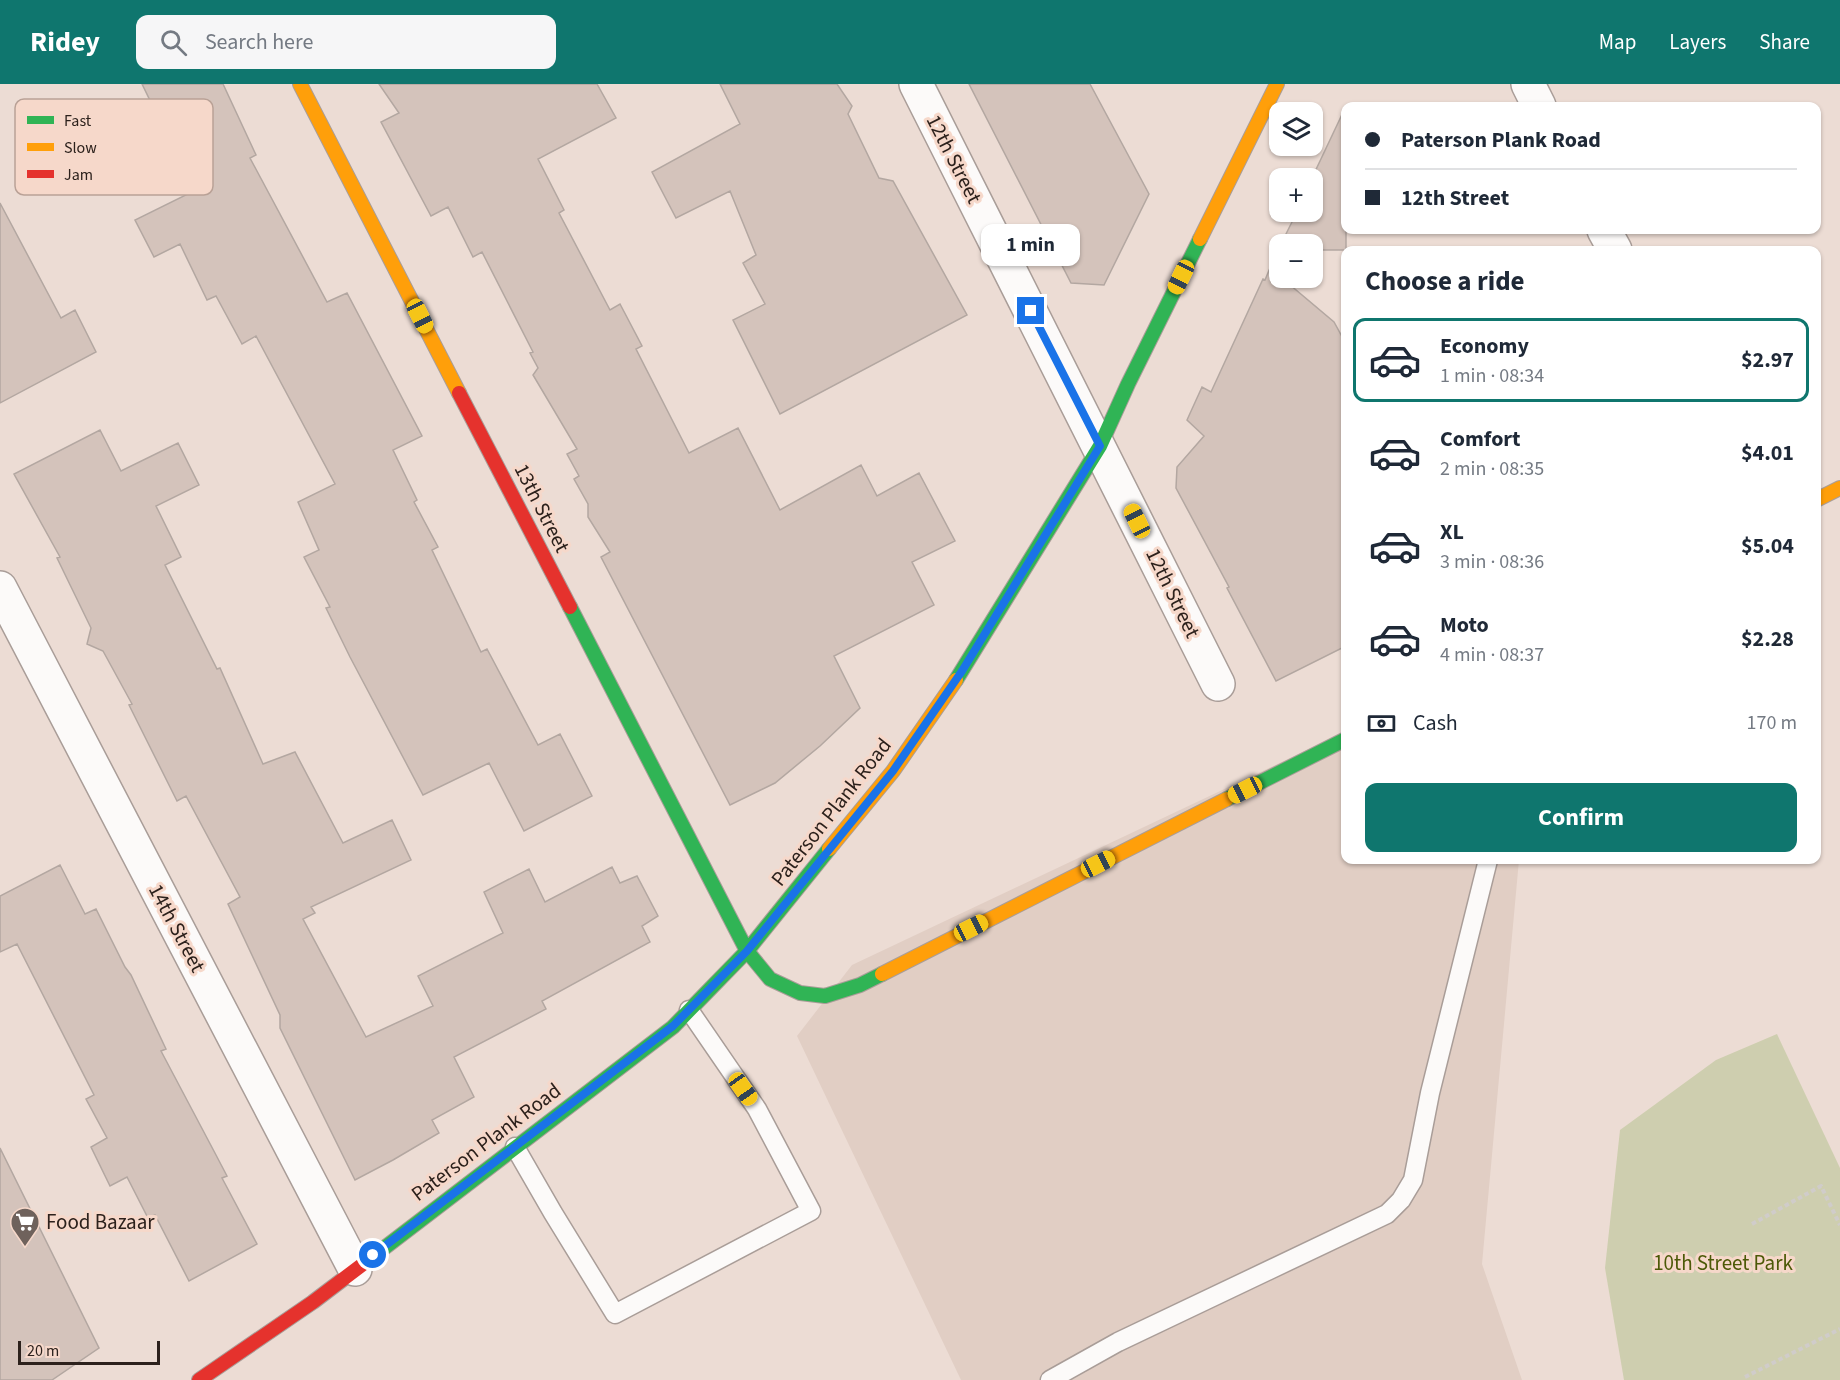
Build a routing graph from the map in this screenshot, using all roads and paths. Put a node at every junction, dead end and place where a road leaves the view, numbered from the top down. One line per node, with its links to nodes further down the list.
1 (300, 84): 13 (main road, 13th Street)
2 (916, 84): 6 (street, 12th Street)
3 (1277, 84): 6 (main road, Paterson Plank Road)
4 (1528, 84): 5 (street)
5 (1537, 102)
6 (1100, 446): 10 (street, 12th Street); 13 (main road, Paterson Plank Road)
7 (1840, 488): 8 (main road)
8 (1821, 498)
9 (0, 588): 18 (street, 14th Street)
10 (1218, 684)
11 (1341, 742): 13 (main road, 13th Street)
12 (1487, 864): 22 (lane)
13 (747, 951): 14 (main road, Paterson Plank Road)
14 (689, 1010): 15 (main road, Paterson Plank Road); 15 (lane)
15 (515, 1147): 18 (main road, Paterson Plank Road)
16 (1752, 1224): 17 (path)
17 (1840, 1225)
18 (355, 1269): 21 (main road, Paterson Plank Road)
19 (1840, 1329): 20 (path)
20 (1744, 1377)
21 (199, 1380)
22 (1050, 1380)

